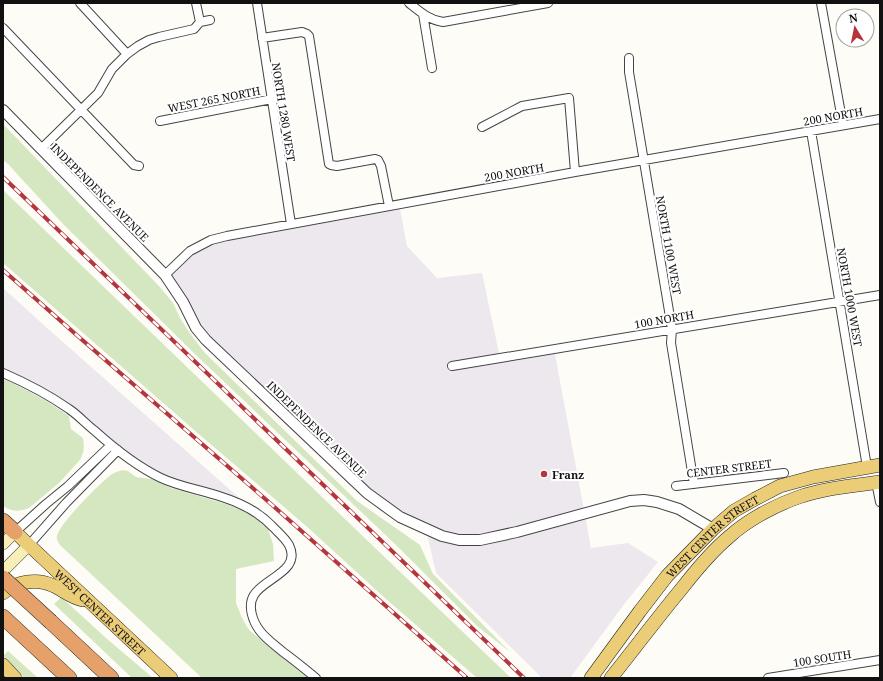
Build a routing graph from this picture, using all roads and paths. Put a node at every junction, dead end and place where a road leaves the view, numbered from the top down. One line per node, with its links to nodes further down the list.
1 (80, 3): 12 (street)
2 (196, 3): 9 (street)
3 (257, 3): 11 (street, NORTH 1280 WEST)
4 (409, 3): 7 (street)
5 (548, 3): 7 (street)
6 (821, 3): 20 (street)
7 (423, 14): 14 (street)
8 (210, 20): 9 (street)
9 (200, 22): 12 (street)
10 (3, 28): 17 (street)
11 (262, 38): 15 (street, NORTH 1280 WEST); 27 (street)
12 (127, 54): 17 (street)
13 (629, 58): 24 (street, NORTH 1100 WEST)
14 (432, 68)
15 (272, 99): 19 (street, WEST 265 NORTH); 28 (street, NORTH 1280 WEST)
16 (3, 110): 23 (street, INDEPENDENCE AVENUE)
17 (80, 110): 23 (street); 25 (street)
18 (880, 119): 20 (street, 200 NORTH)
19 (160, 121)
20 (842, 125): 22 (street, 200 NORTH)
21 (482, 127): 26 (street)
22 (811, 131): 24 (street, 200 NORTH); 31 (street, NORTH 1000 WEST)
23 (41, 149): 29 (street, INDEPENDENCE AVENUE)
24 (644, 160): 26 (street, 200 NORTH); 32 (street, NORTH 1100 WEST)
25 (139, 166)
26 (575, 172): 27 (street, 200 NORTH)
27 (389, 206): 28 (street, 200 NORTH)
28 (291, 224): 29 (street, 200 NORTH)
29 (165, 275): 45 (street, INDEPENDENCE AVENUE)
30 (880, 295): 31 (street, 100 NORTH)
31 (840, 302): 32 (street, 100 NORTH); 37 (street, NORTH 1000 WEST)
32 (672, 329): 33 (street, 100 NORTH); 40 (street, NORTH 1100 WEST)
33 (452, 366)
34 (3, 373): 35 (street)
35 (111, 445): 36 (street); 46 (street)
36 (118, 450): 48 (street); 60 (street)
37 (874, 466): 45 (main road, WEST CENTER STREET)
38 (784, 473): 40 (street, CENTER STREET)
39 (878, 482): 42 (main road, WEST CENTER STREET); 43 (street)
40 (694, 484): 41 (street, CENTER STREET)
41 (676, 486)
42 (804, 496): 45 (main road); 62 (main road, WEST CENTER STREET)
43 (880, 502)
44 (3, 521): 46 (highway)
45 (713, 530): 61 (main road, WEST CENTER STREET); 62 (main road)
46 (15, 532): 47 (main road); 48 (main road, WEST CENTER STREET)
47 (3, 544)
48 (29, 545): 49 (main road); 52 (main road, WEST CENTER STREET)
49 (3, 571)
50 (3, 578): 58 (highway, bridge)
51 (3, 593): 52 (main road)
52 (88, 601): 59 (main road, WEST CENTER STREET)
53 (3, 617): 57 (highway)
54 (880, 660): 63 (street, 100 SOUTH)
55 (3, 665): 56 (main road)
56 (15, 678)
57 (69, 678)
58 (111, 678)
59 (171, 678)
60 (316, 678)
61 (591, 678)
62 (610, 678)
63 (768, 678)

